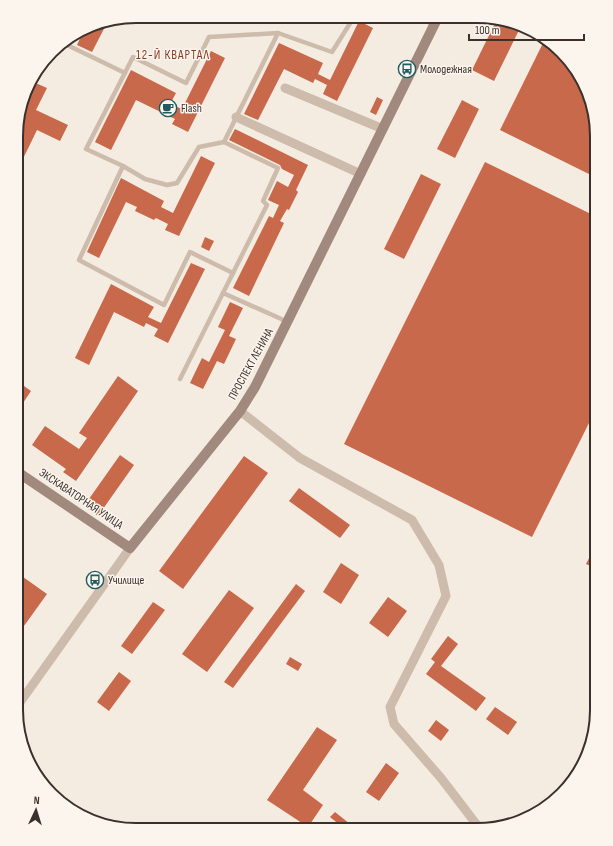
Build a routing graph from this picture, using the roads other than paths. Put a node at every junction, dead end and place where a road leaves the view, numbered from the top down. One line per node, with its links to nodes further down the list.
1 (350, 23): 3 (lane)
2 (435, 23): 8 (street, ПРОСПЕКТ ЛЕНИНА)
3 (278, 33): 5 (lane); 7 (lane)
4 (69, 46): 5 (lane)
5 (125, 73): 10 (lane)
6 (285, 88): 8 (street)
7 (236, 117): 9 (lane); 11 (street)
8 (383, 129): 11 (street, ПРОСПЕКТ ЛЕНИНА)
9 (224, 142): 10 (lane); 12 (lane)
10 (123, 166): 12 (lane)
11 (361, 174): 14 (street, ПРОСПЕКТ ЛЕНИНА)
12 (233, 273): 13 (lane)
13 (223, 293): 14 (lane); 15 (lane)
14 (288, 322): 16 (street, ПРОСПЕКТ ЛЕНИНА)
15 (180, 379)
16 (240, 411): 18 (street, ПРОСПЕКТ ЛЕНИНА); 20 (street)
17 (23, 476): 18 (street, ЭКСКАВАТОРНАЯ УЛИЦА)
18 (130, 548): 19 (street, ПРОСПЕКТ ЛЕНИНА)
19 (23, 698)
20 (475, 823)

